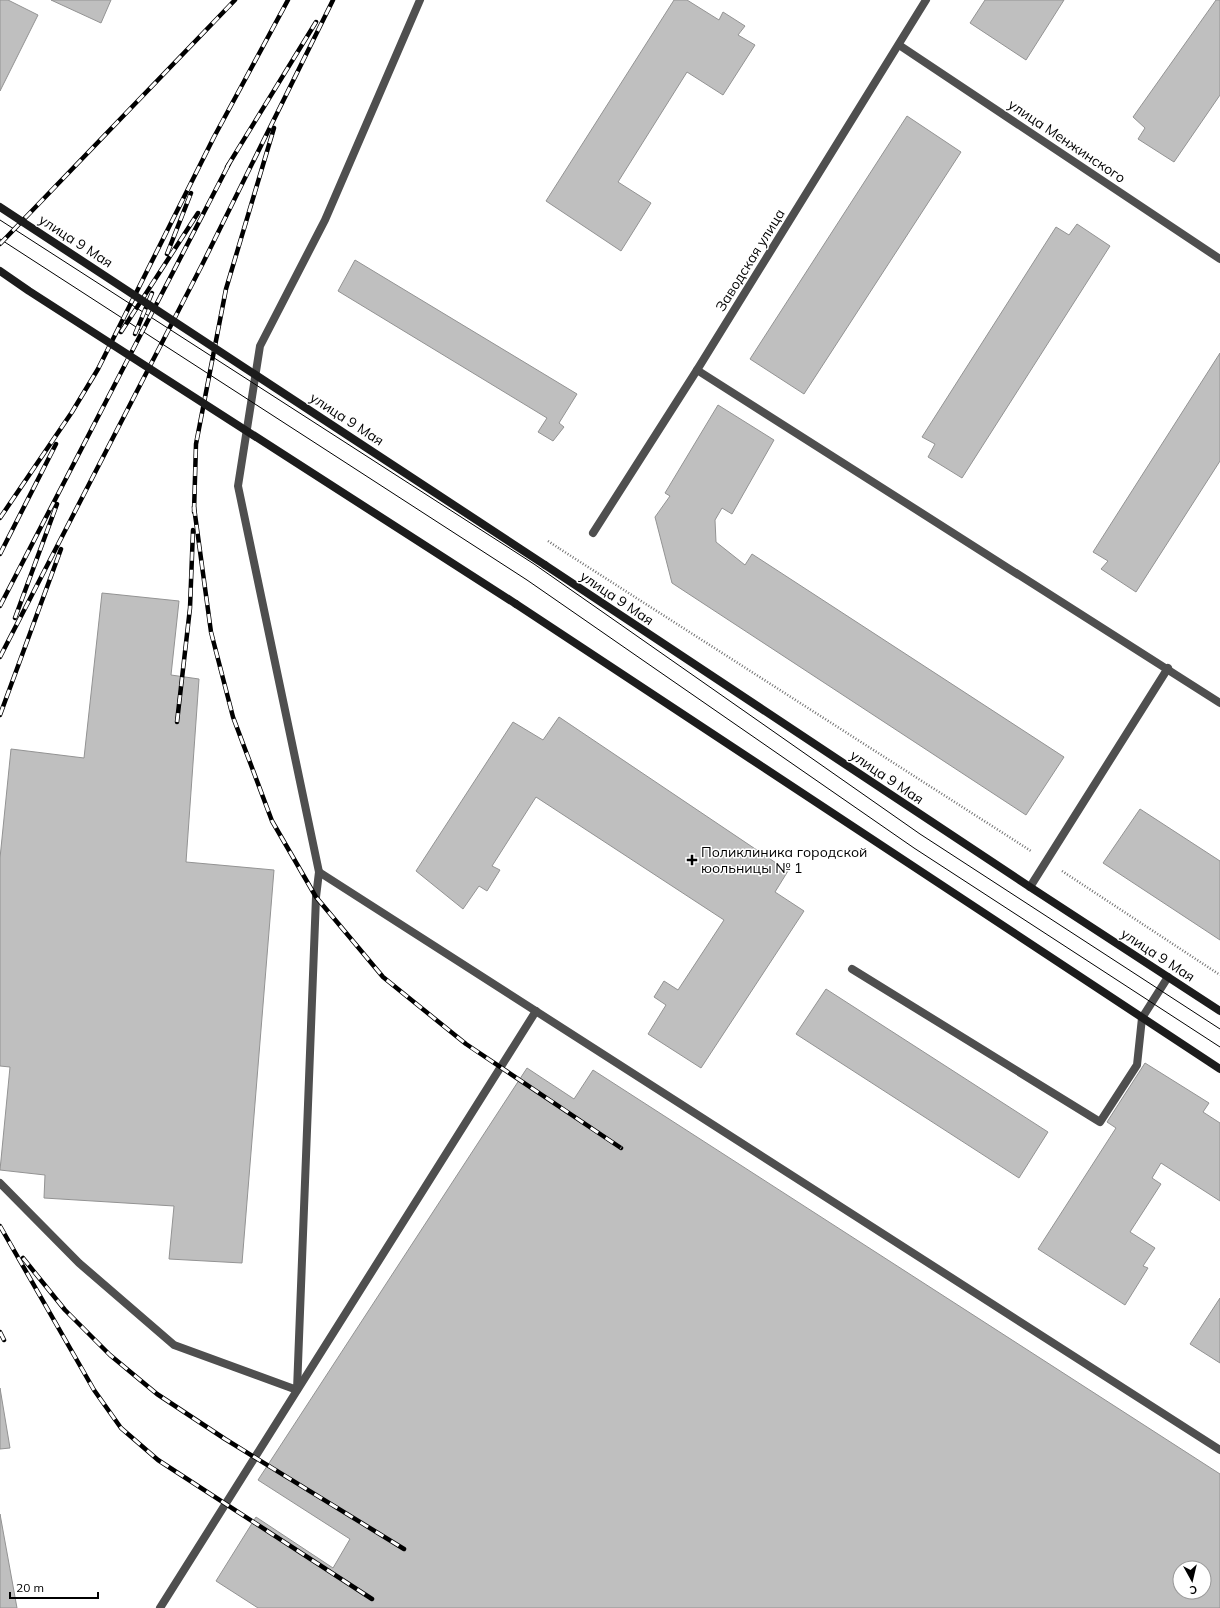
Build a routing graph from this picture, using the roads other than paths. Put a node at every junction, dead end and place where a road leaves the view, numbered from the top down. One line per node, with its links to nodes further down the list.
1 (420, 0): 11 (street)
2 (926, 0): 3 (street, Заводская улица)
3 (899, 44): 5 (street, улица Менжинского); 7 (street, Заводская улица)
4 (0, 207): 12 (main road, улица 9 Мая, bridge)
5 (1220, 259)
6 (0, 271): 17 (main road, bridge)
7 (697, 370): 8 (street, Заводская улица); 9 (street)
8 (593, 533)
9 (1168, 668): 10 (street); 12 (street)
10 (1220, 703)
11 (319, 872): 15 (street); 20 (street)
12 (1030, 887): 14 (main road, улица 9 Мая)
13 (852, 968): 17 (street)
14 (1168, 977): 16 (main road, улица 9 Мая); 17 (street)
15 (536, 1011): 20 (street); 21 (street)
16 (1220, 1011)
17 (1142, 1018): 18 (main road)
18 (1220, 1069)
19 (0, 1183): 20 (street)
20 (297, 1390): 22 (street)
21 (1220, 1450)
22 (160, 1608)

